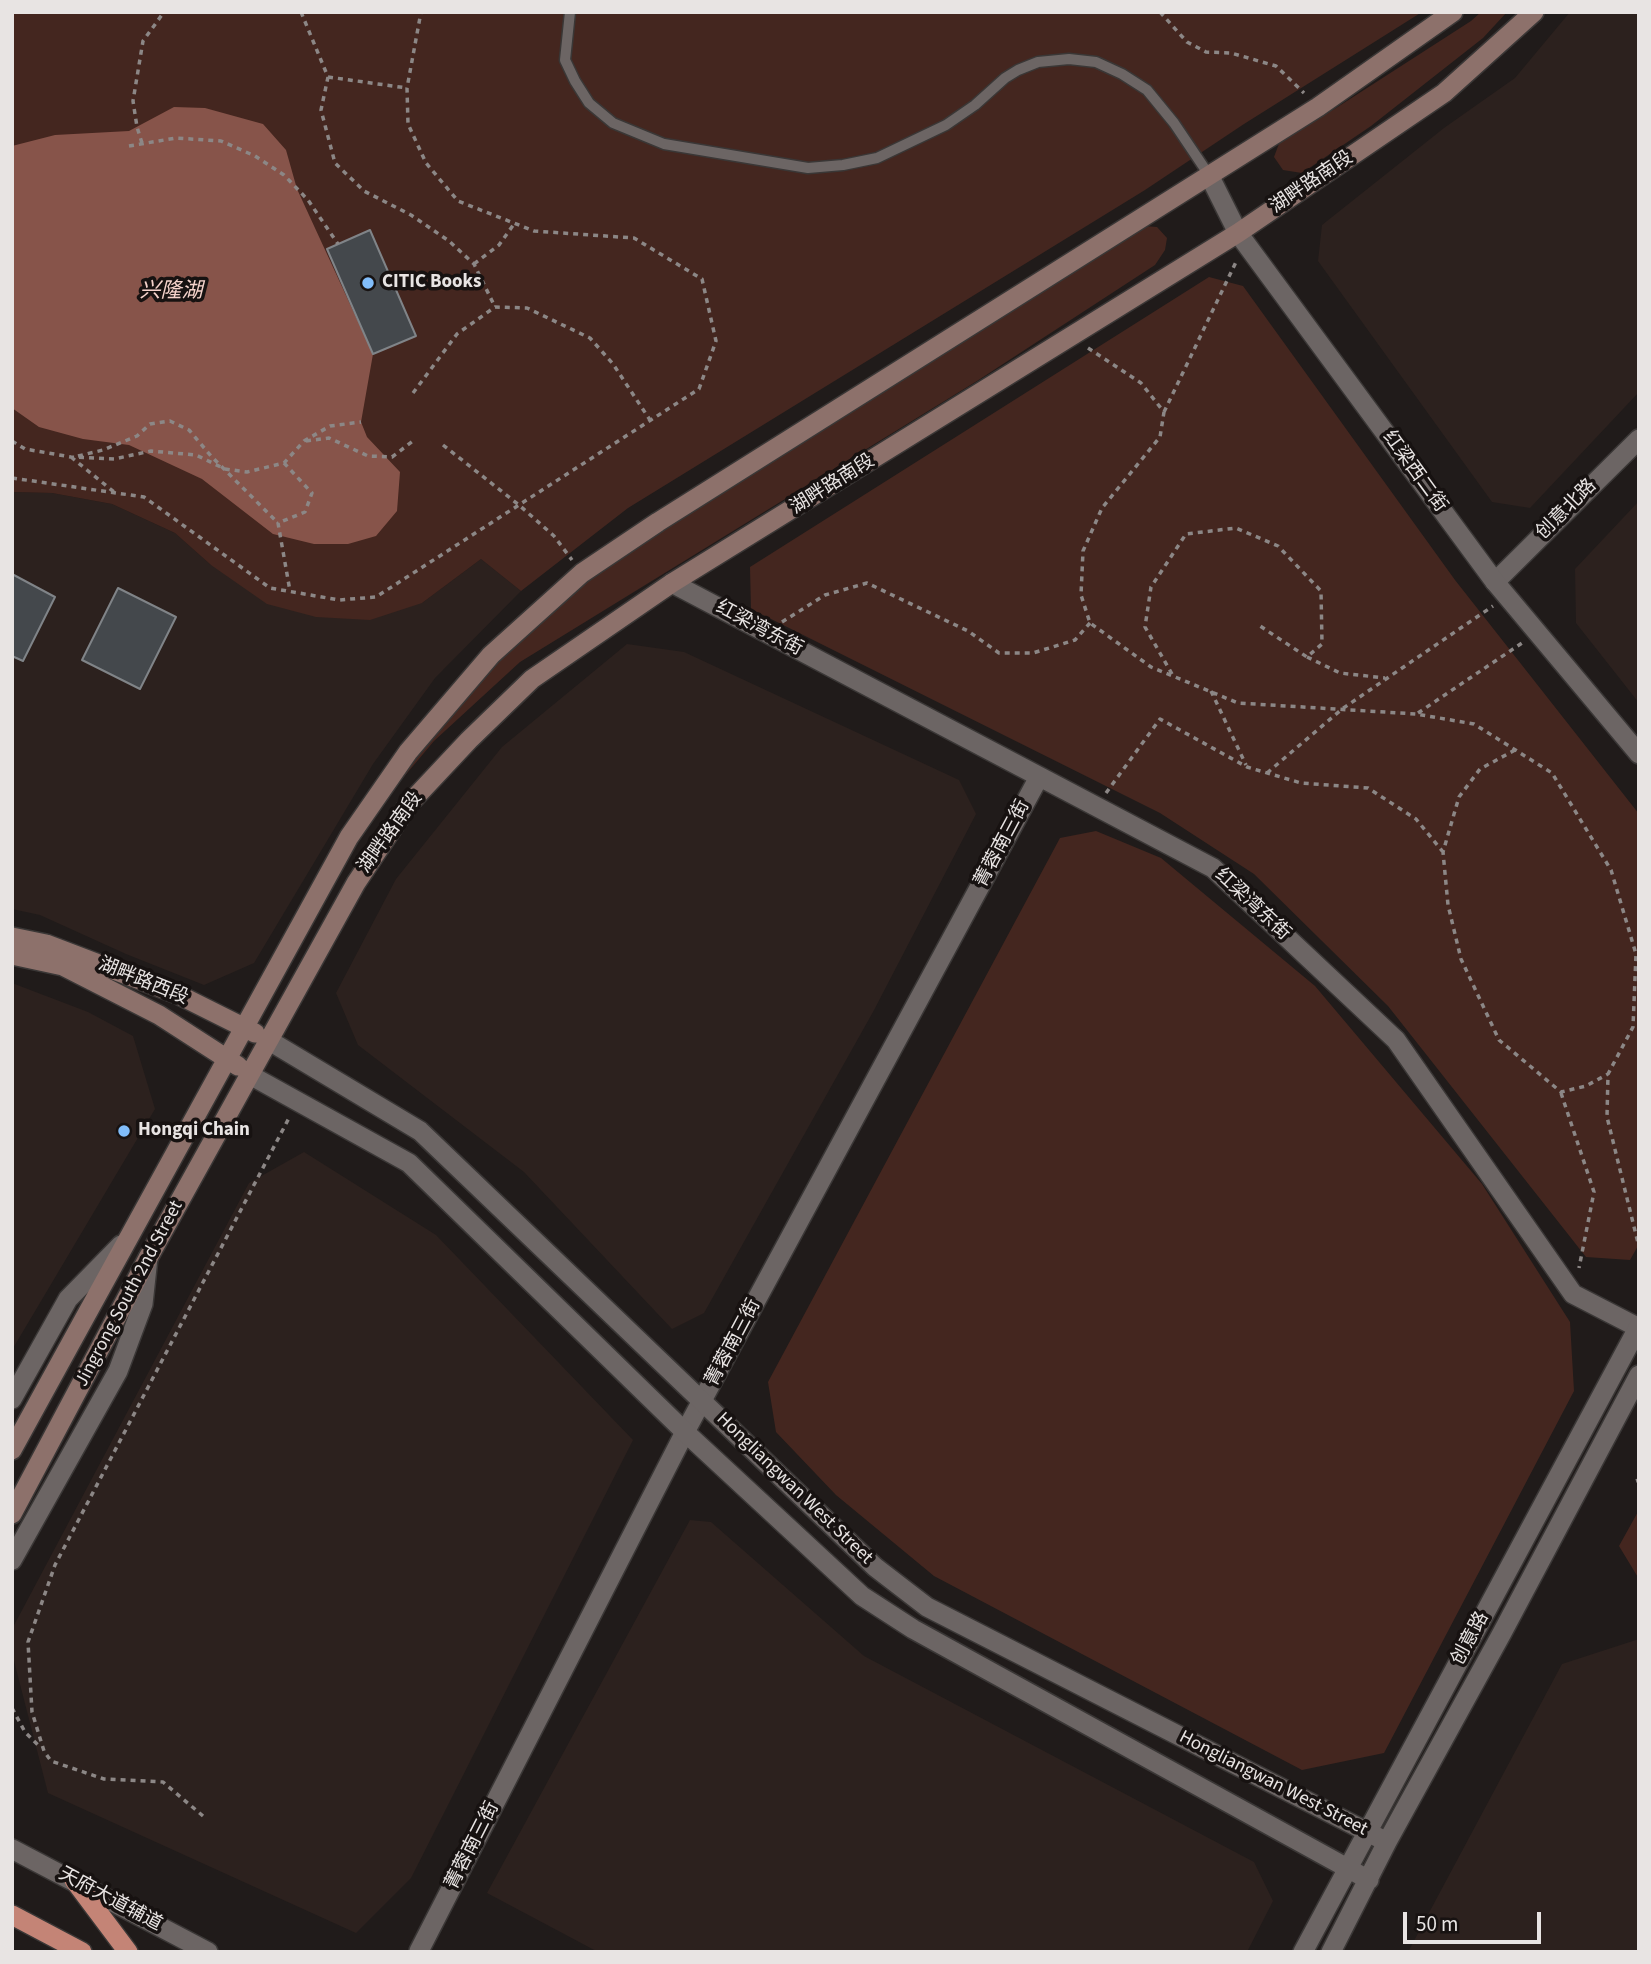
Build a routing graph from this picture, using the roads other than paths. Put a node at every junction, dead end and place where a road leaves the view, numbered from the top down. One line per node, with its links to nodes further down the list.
1 (570, 12): 4 (lane)
2 (1453, 12): 4 (main road, 湖畔路南段)
3 (1534, 12): 5 (main road, 湖畔路南段)
4 (1209, 175): 5 (street, 红梁西二街); 13 (main road, 湖畔路南段)
5 (1242, 238): 7 (main road, 湖畔路南段); 8 (street, 红梁西二街)
6 (1639, 439): 8 (street, 创意北路)
7 (672, 583): 10 (street, 红梁湾东街); 14 (main road, 湖畔路南段)
8 (1501, 589): 9 (street, 红梁西二街)
9 (1639, 754)
10 (1039, 777): 19 (street, 红梁湾东街); 22 (street, 菁蓉南三街)
11 (12, 937): 13 (main road, 湖畔路西段)
12 (12, 956): 15 (main road, 湖畔路西段)
13 (245, 1028): 14 (main road, 湖畔路西段); 15 (main road, Jingrong South 2nd Street)
14 (268, 1040): 16 (main road, 湖畔路南段); 22 (street, Hongliangwan West Street)
15 (228, 1059): 16 (main road, 湖畔路西段); 17 (main road, Jingrong South 2nd Street)
16 (250, 1075): 18 (main road, Jingrong South 2nd Street); 23 (street, Hongliangwan West Street)
17 (124, 1242): 21 (street); 24 (main road, Jingrong South 2nd Street)
18 (148, 1258): 25 (main road, Jingrong South 2nd Street); 26 (street)
19 (1639, 1327): 27 (street, 创意路)
20 (1639, 1374): 28 (street, 创意路)
21 (12, 1399)
22 (702, 1401): 23 (street, 菁蓉南三街); 27 (street, Hongliangwan West Street)
23 (685, 1432): 30 (street, Hongliangwan West Street); 34 (street, 菁蓉南三街)
24 (12, 1450)
25 (12, 1514)
26 (12, 1560)
27 (1368, 1832): 28 (street, Hongliangwan West Street); 30 (street, 创意路)
28 (1387, 1842): 32 (street, 创意路)
29 (13, 1849): 31 (street, 天府大道辅道)
30 (1347, 1868): 32 (street, Hongliangwan West Street); 38 (street, 创意路)
31 (74, 1880): 36 (highway); 37 (street, 天府大道辅道)
32 (1369, 1880): 39 (street, 创意路)
33 (12, 1915): 35 (highway)
34 (418, 1951)
35 (82, 1952)
36 (128, 1952)
37 (208, 1952)
38 (1303, 1952)
39 (1331, 1952)

